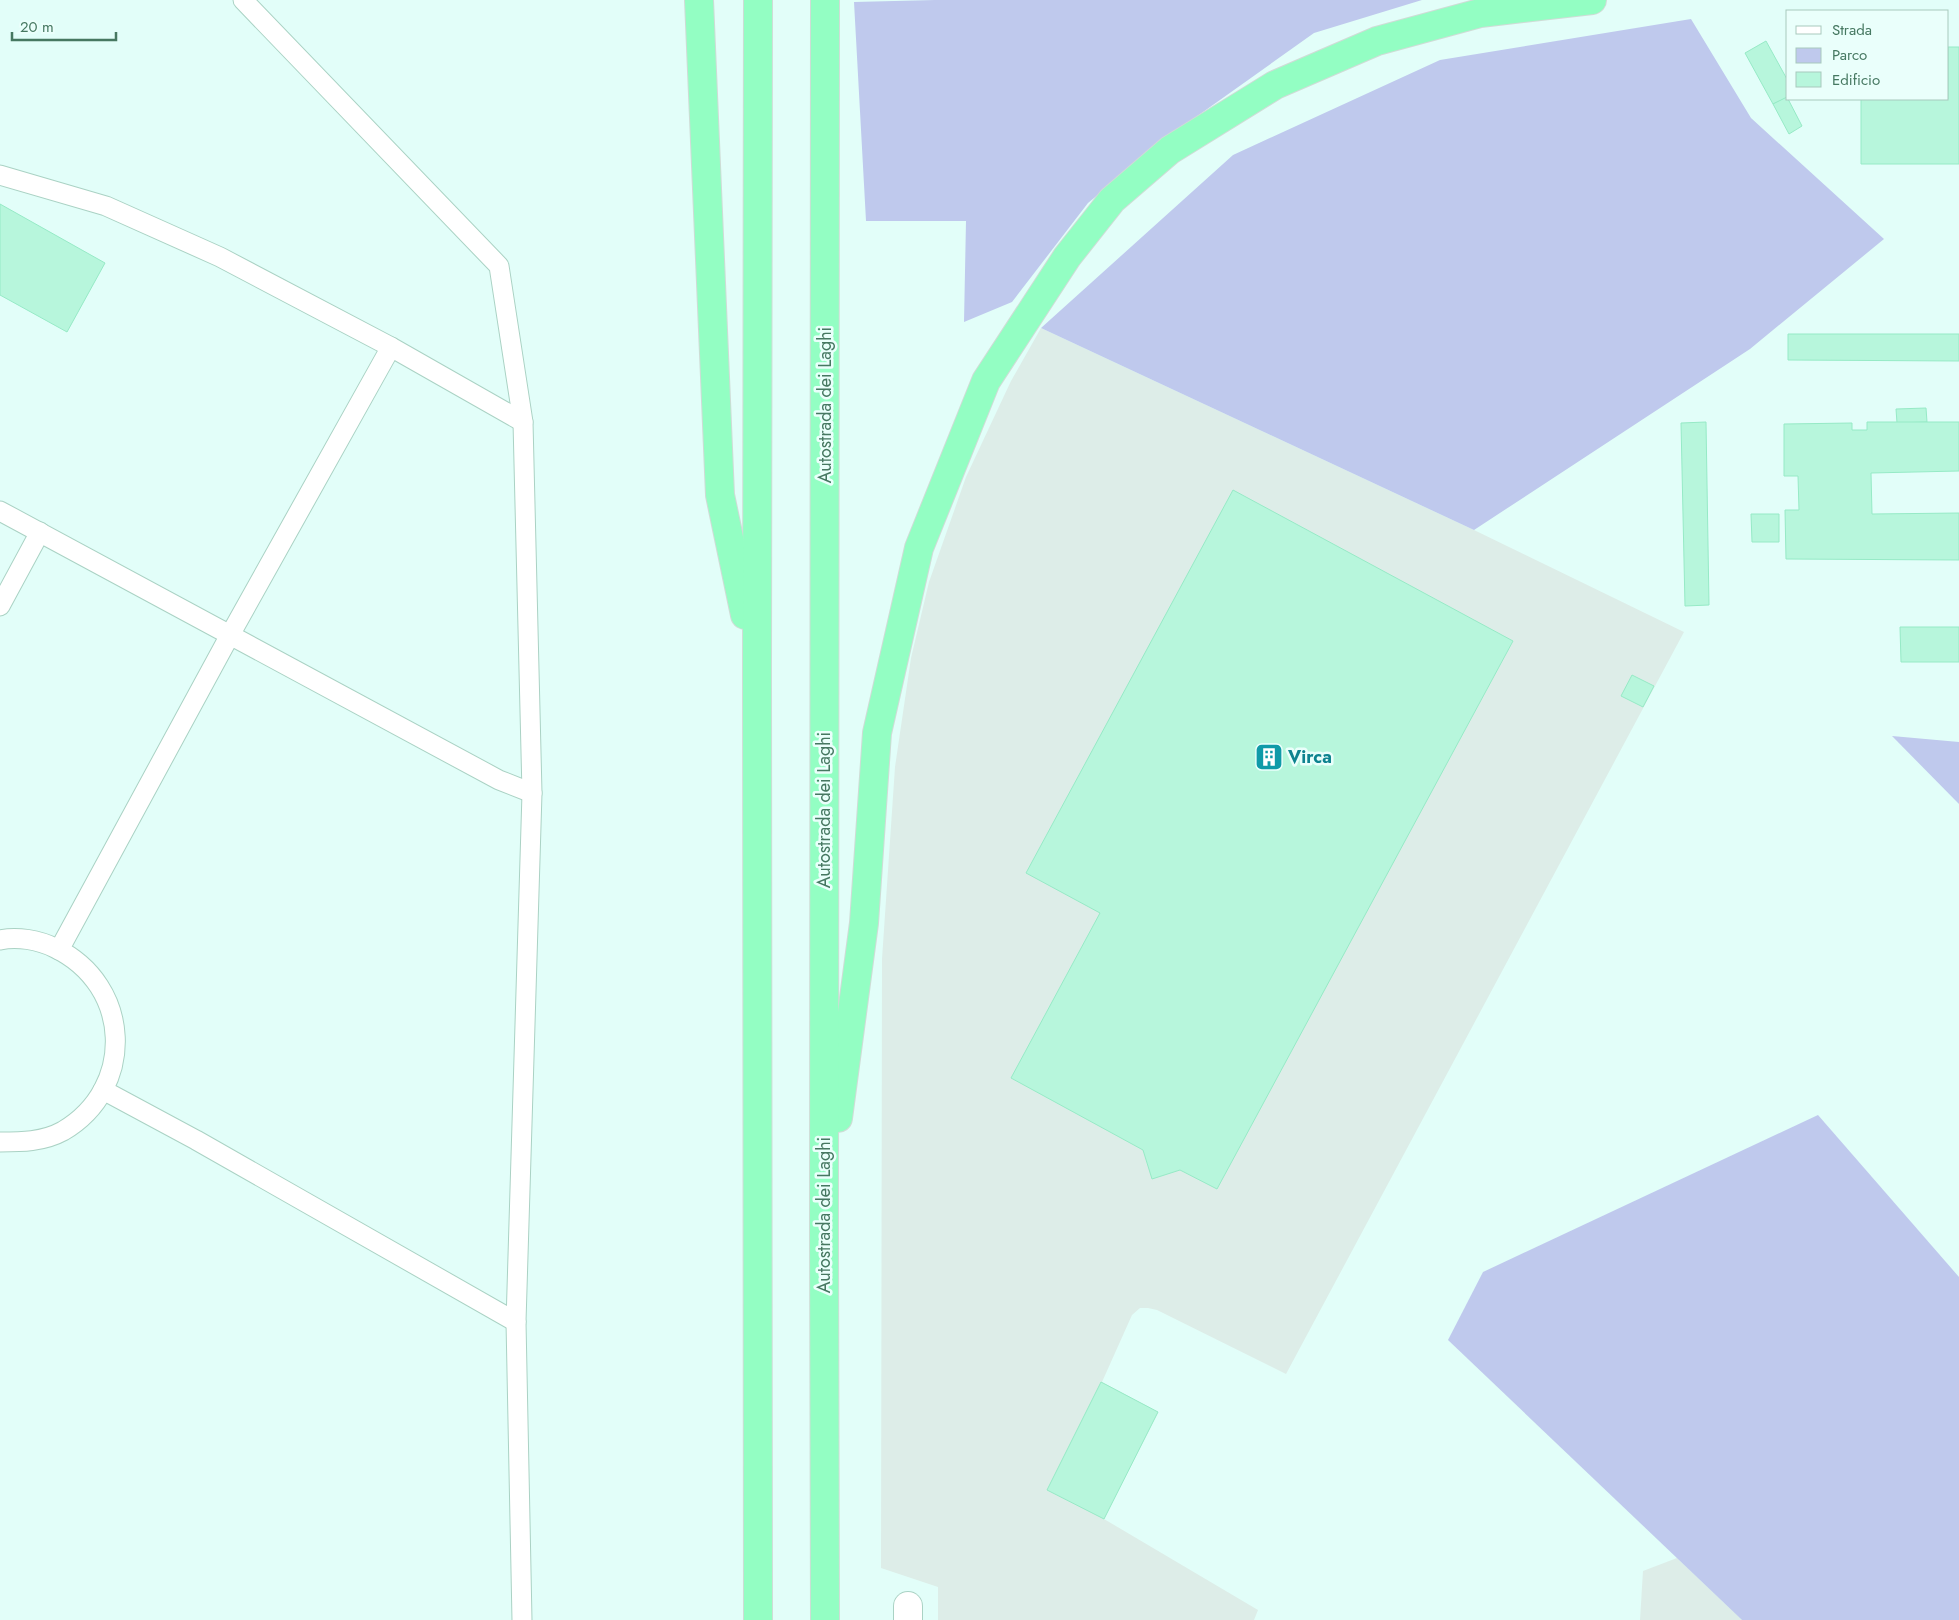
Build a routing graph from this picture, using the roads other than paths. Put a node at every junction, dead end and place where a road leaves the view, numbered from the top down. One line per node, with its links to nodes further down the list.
1 (243, 0): 8 (lane)
2 (698, 0): 13 (highway)
3 (758, 0): 13 (highway)
4 (825, 0): 19 (highway, Autostrada dei Laghi)
5 (1592, 0): 19 (highway)
6 (0, 175): 7 (lane)
7 (391, 346): 8 (lane); 12 (lane)
8 (523, 422): 14 (lane)
9 (0, 511): 10 (lane)
10 (40, 532): 11 (lane); 12 (lane)
11 (0, 606)
12 (230, 635): 14 (lane); 16 (lane)
13 (757, 672): 22 (highway)
14 (532, 793): 20 (lane)
15 (0, 940): 16 (lane)
16 (59, 950): 17 (lane)
17 (103, 1090): 18 (lane); 20 (lane)
18 (0, 1142)
19 (824, 1229): 23 (highway, Autostrada dei Laghi)
20 (516, 1322): 21 (lane)
21 (522, 1620)
22 (758, 1620)
23 (825, 1620)

